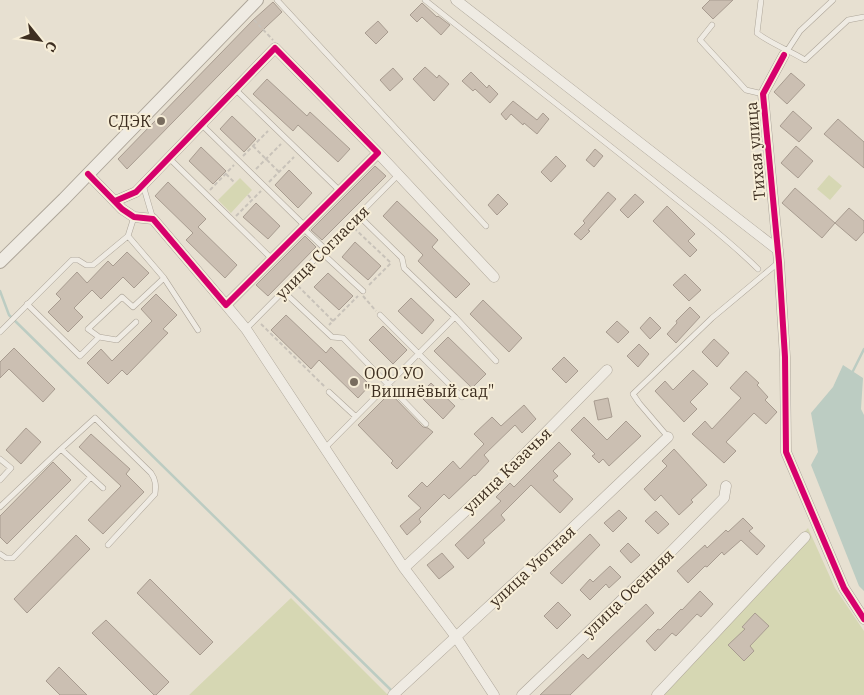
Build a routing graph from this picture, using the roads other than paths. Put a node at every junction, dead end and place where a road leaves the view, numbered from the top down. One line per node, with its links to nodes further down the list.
1 (257, 0): 15 (street)
2 (277, 0): 23 (lane)
3 (425, 0): 31 (lane)
4 (456, 0): 26 (street, Тихая улица)
5 (761, 0): 9 (lane)
6 (833, 0): 9 (lane)
7 (864, 17): 9 (lane)
8 (712, 25): 11 (lane)
9 (786, 52): 11 (street, Тихая улица)
10 (236, 89): 12 (street); 13 (street); 18 (lane)
11 (763, 94): 26 (street, Тихая улица)
12 (202, 124): 14 (street); 24 (lane)
13 (378, 153): 16 (street); 18 (street)
14 (169, 158): 17 (street); 28 (lane)
15 (88, 174): 19 (street); 29 (street)
16 (398, 175): 20 (lane, улица Согласия); 32 (street)
17 (143, 184): 19 (street); 22 (lane)
18 (340, 191): 24 (street)
19 (115, 201): 21 (street)
20 (359, 216): 27 (lane, улица Согласия); 39 (lane)
21 (134, 217): 22 (street); 25 (lane)
22 (153, 219): 37 (street)
23 (486, 226)
24 (304, 227): 27 (lane); 28 (street)
25 (128, 236): 33 (lane); 36 (lane)
26 (778, 250): 30 (street)
27 (323, 251): 34 (lane, улица Согласия); 35 (lane)
28 (272, 260): 37 (street)
29 (0, 262)
30 (779, 262): 53 (lane); 66 (street)
31 (758, 269)
32 (494, 277)
33 (164, 278): 42 (lane); 44 (lane)
34 (283, 291): 41 (lane, улица Согласия); 48 (lane)
35 (363, 291)
36 (28, 304): 43 (lane); 44 (lane)
37 (226, 305): 41 (street)
38 (380, 315): 45 (lane)
39 (455, 317): 45 (lane); 46 (lane)
40 (136, 322): 44 (lane)
41 (246, 329): 54 (street)
42 (198, 330)
43 (0, 332)
44 (99, 336)
45 (419, 352): 48 (lane); 50 (lane)
46 (496, 361)
47 (607, 370): 65 (street, улица Казачья)
48 (388, 386): 51 (lane); 52 (lane)
49 (329, 392): 51 (lane)
50 (462, 396)
51 (355, 416): 54 (lane)
52 (426, 424)
53 (668, 436): 67 (street, улица Уютная)
54 (326, 447): 65 (street)
55 (62, 449): 57 (lane); 61 (lane); 63 (lane)
56 (0, 459): 58 (lane)
57 (91, 477): 60 (lane); 64 (lane)
58 (0, 480)
59 (726, 486): 70 (street, улица Осенняя)
60 (103, 488)
61 (0, 507)
62 (805, 538): 71 (street)
63 (108, 544)
64 (0, 554)
65 (404, 568): 67 (street)
66 (864, 619)
67 (456, 637): 68 (street, улица Уютная); 69 (street)
68 (393, 695)
69 (494, 695)
70 (522, 695)
71 (657, 695)

